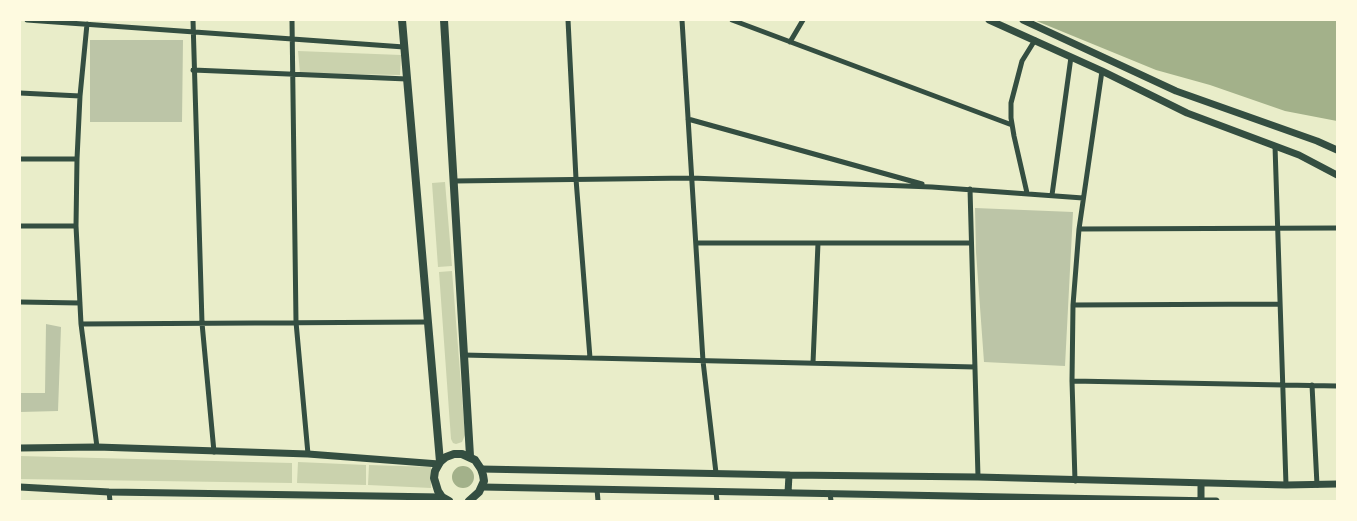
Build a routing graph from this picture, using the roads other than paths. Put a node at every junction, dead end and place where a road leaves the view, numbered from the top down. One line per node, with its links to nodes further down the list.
1 (27, 20): 12 (street)
2 (193, 20): 15 (street)
3 (292, 20): 16 (street)
4 (402, 20): 19 (main road)
5 (444, 20): 36 (main road)
6 (568, 20): 35 (street)
7 (682, 20): 27 (street)
8 (732, 20): 18 (street)
9 (803, 20): 18 (street)
10 (989, 20): 17 (main road)
11 (1023, 20): 30 (main road)
12 (52, 21): 14 (street)
13 (94, 22): 14 (street); 15 (street)
14 (87, 24): 26 (street)
15 (192, 32): 16 (street); 21 (street)
16 (292, 39): 19 (street); 23 (street)
17 (1035, 40): 20 (main road); 28 (street)
18 (790, 42): 28 (street)
19 (404, 47): 24 (main road)
20 (1071, 57): 22 (main road); 40 (street)
21 (194, 70): 23 (street); 56 (street)
22 (1102, 71): 29 (main road); 41 (street)
23 (293, 74): 24 (street); 54 (street)
24 (408, 79): 55 (main road)
25 (20, 92): 26 (street)
26 (80, 96): 32 (street)
27 (688, 119): 34 (street); 37 (street)
28 (1012, 125): 39 (street)
29 (1275, 146): 33 (main road); 46 (street)
30 (1337, 150)
31 (20, 159): 32 (street)
32 (77, 159): 43 (street)
33 (1337, 175)
34 (691, 178): 35 (street); 37 (street); 47 (street)
35 (576, 179): 36 (street); 59 (street)
36 (454, 181): 58 (main road)
37 (932, 186): 38 (street)
38 (970, 189): 39 (street); 49 (street)
39 (1027, 193): 40 (street)
40 (1052, 195): 41 (street)
41 (1083, 198): 45 (street)
42 (20, 226): 43 (street)
43 (76, 226): 51 (street)
44 (1337, 228): 46 (street)
45 (1079, 229): 46 (street); 53 (street)
46 (1278, 229): 52 (street)
47 (696, 243): 48 (street); 60 (street)
48 (818, 243): 49 (street); 61 (street)
49 (971, 243): 62 (street)
50 (20, 302): 51 (street)
51 (80, 303): 57 (street)
52 (1280, 304): 53 (street); 64 (street)
53 (1073, 305): 63 (street)
54 (296, 322): 55 (street); 56 (street); 70 (street)
55 (428, 322): 72 (main road)
56 (202, 323): 57 (street); 69 (street)
57 (81, 324): 67 (street)
58 (463, 355): 59 (street); 71 (main road)
59 (590, 358): 60 (street)
60 (704, 361): 61 (street); 74 (street)
61 (814, 363): 62 (street)
62 (975, 367): 76 (street)
63 (1072, 381): 64 (street); 77 (street)
64 (1283, 385): 65 (street); 81 (street)
65 (1312, 385): 66 (street); 79 (street)
66 (1337, 386)
67 (97, 447): 68 (main road); 69 (main road)
68 (20, 448)
69 (214, 452): 70 (main road)
70 (308, 454): 72 (main road)
71 (470, 456): 72 (main road); 73 (main road)
72 (439, 463): 91 (main road)
73 (481, 468): 74 (main road); 83 (main road)
74 (716, 473): 75 (main road)
75 (789, 475): 76 (main road); 87 (main road)
76 (978, 477): 77 (main road)
77 (1075, 481): 78 (main road)
78 (1201, 483): 81 (main road); 98 (main road)
79 (1317, 484): 80 (main road); 81 (main road)
80 (1337, 484)
81 (1286, 485)
82 (20, 487): 85 (main road)
83 (482, 487): 84 (main road); 94 (main road)
84 (597, 489): 86 (main road); 95 (street)
85 (109, 492): 89 (main road); 93 (street)
86 (716, 492): 87 (main road); 96 (street)
87 (788, 493): 88 (main road)
88 (830, 493): 92 (main road); 97 (street)
89 (235, 498): 90 (main road)
90 (318, 498): 91 (main road)
91 (445, 500)
92 (1146, 500): 98 (main road)
93 (110, 501)
94 (469, 501)
95 (598, 501)
96 (717, 501)
97 (831, 501)
98 (1201, 501): 99 (main road)
99 (1216, 501)

